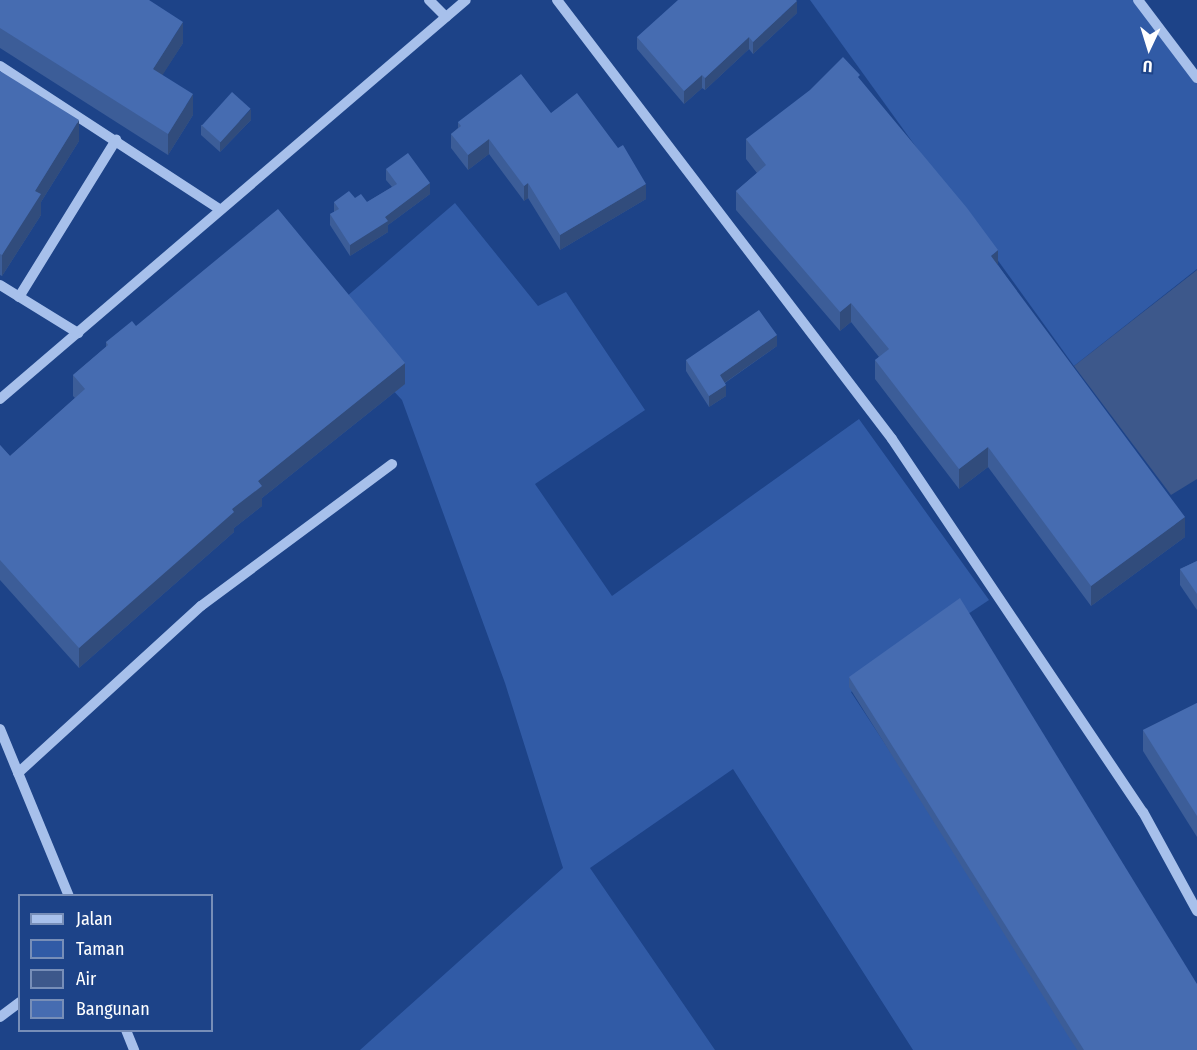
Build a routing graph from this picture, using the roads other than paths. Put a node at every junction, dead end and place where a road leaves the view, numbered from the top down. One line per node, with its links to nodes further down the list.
1 (429, 0): 5 (street)
2 (466, 0): 5 (street)
3 (557, 0): 18 (street)
4 (1138, 0): 7 (street)
5 (446, 17): 9 (street)
6 (0, 66): 8 (street)
7 (1197, 78)
8 (116, 140): 9 (street); 11 (street)
9 (219, 210): 12 (street)
10 (0, 285): 11 (street)
11 (19, 297): 12 (street)
12 (78, 333): 13 (street)
13 (0, 399)
14 (392, 464): 16 (street)
15 (0, 729): 16 (street)
16 (18, 773): 17 (street)
17 (68, 894)
18 (1197, 911)
19 (18, 1004): 20 (street)
20 (0, 1017)
21 (127, 1032): 22 (street)
22 (134, 1050)

